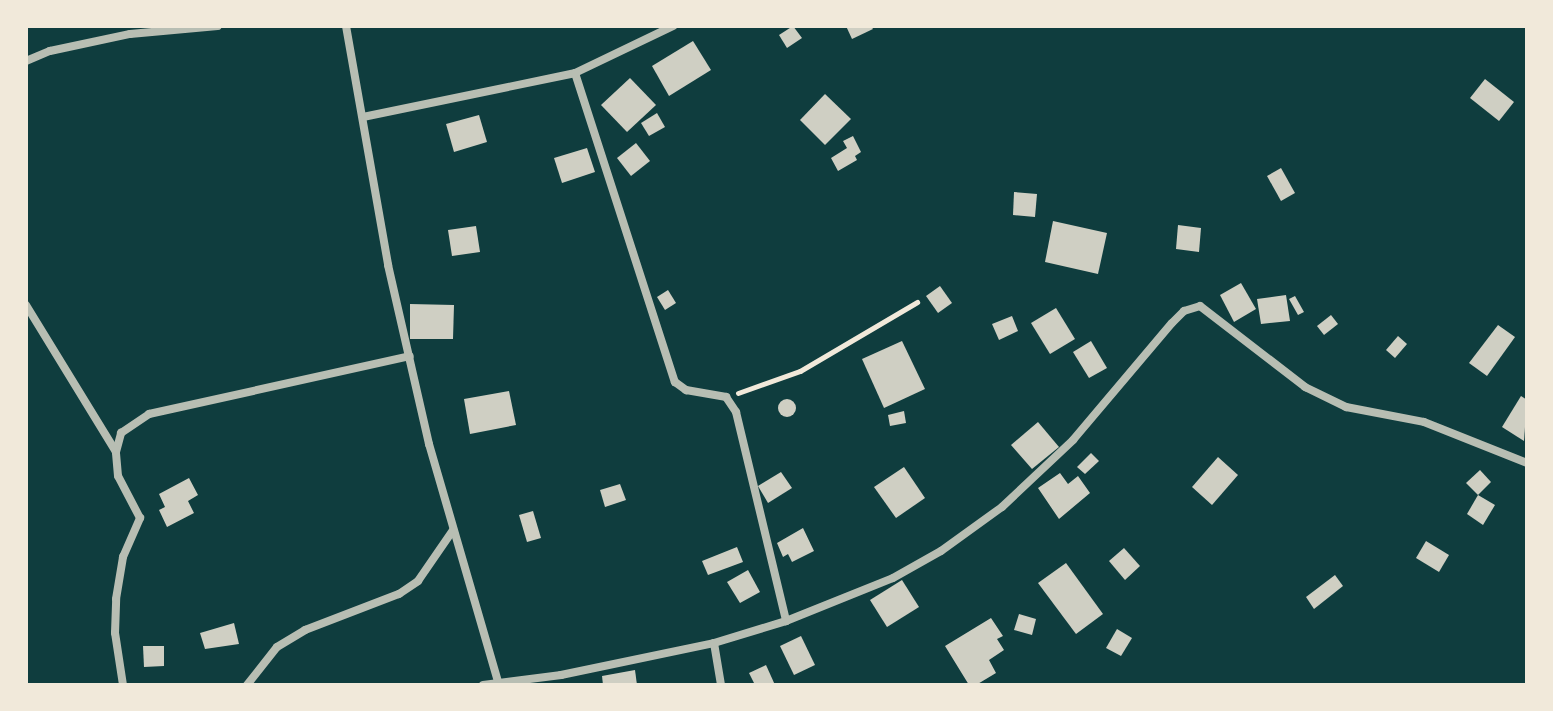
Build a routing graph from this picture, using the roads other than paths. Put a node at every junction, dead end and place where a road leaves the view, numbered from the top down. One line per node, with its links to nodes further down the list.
1 (218, 26): 4 (street)
2 (346, 26): 6 (street)
3 (673, 26): 5 (street)
4 (26, 61)
5 (575, 73): 6 (street); 12 (street)
6 (363, 117): 8 (street)
7 (26, 305): 9 (street)
8 (410, 356): 9 (street); 11 (street)
9 (116, 452): 15 (street)
10 (1527, 463): 12 (street)
11 (453, 530): 14 (street); 16 (street)
12 (786, 621): 13 (street)
13 (714, 643): 14 (street); 18 (street)
14 (498, 683): 17 (street)
15 (123, 685)
16 (247, 685)
17 (483, 685)
18 (721, 685)

